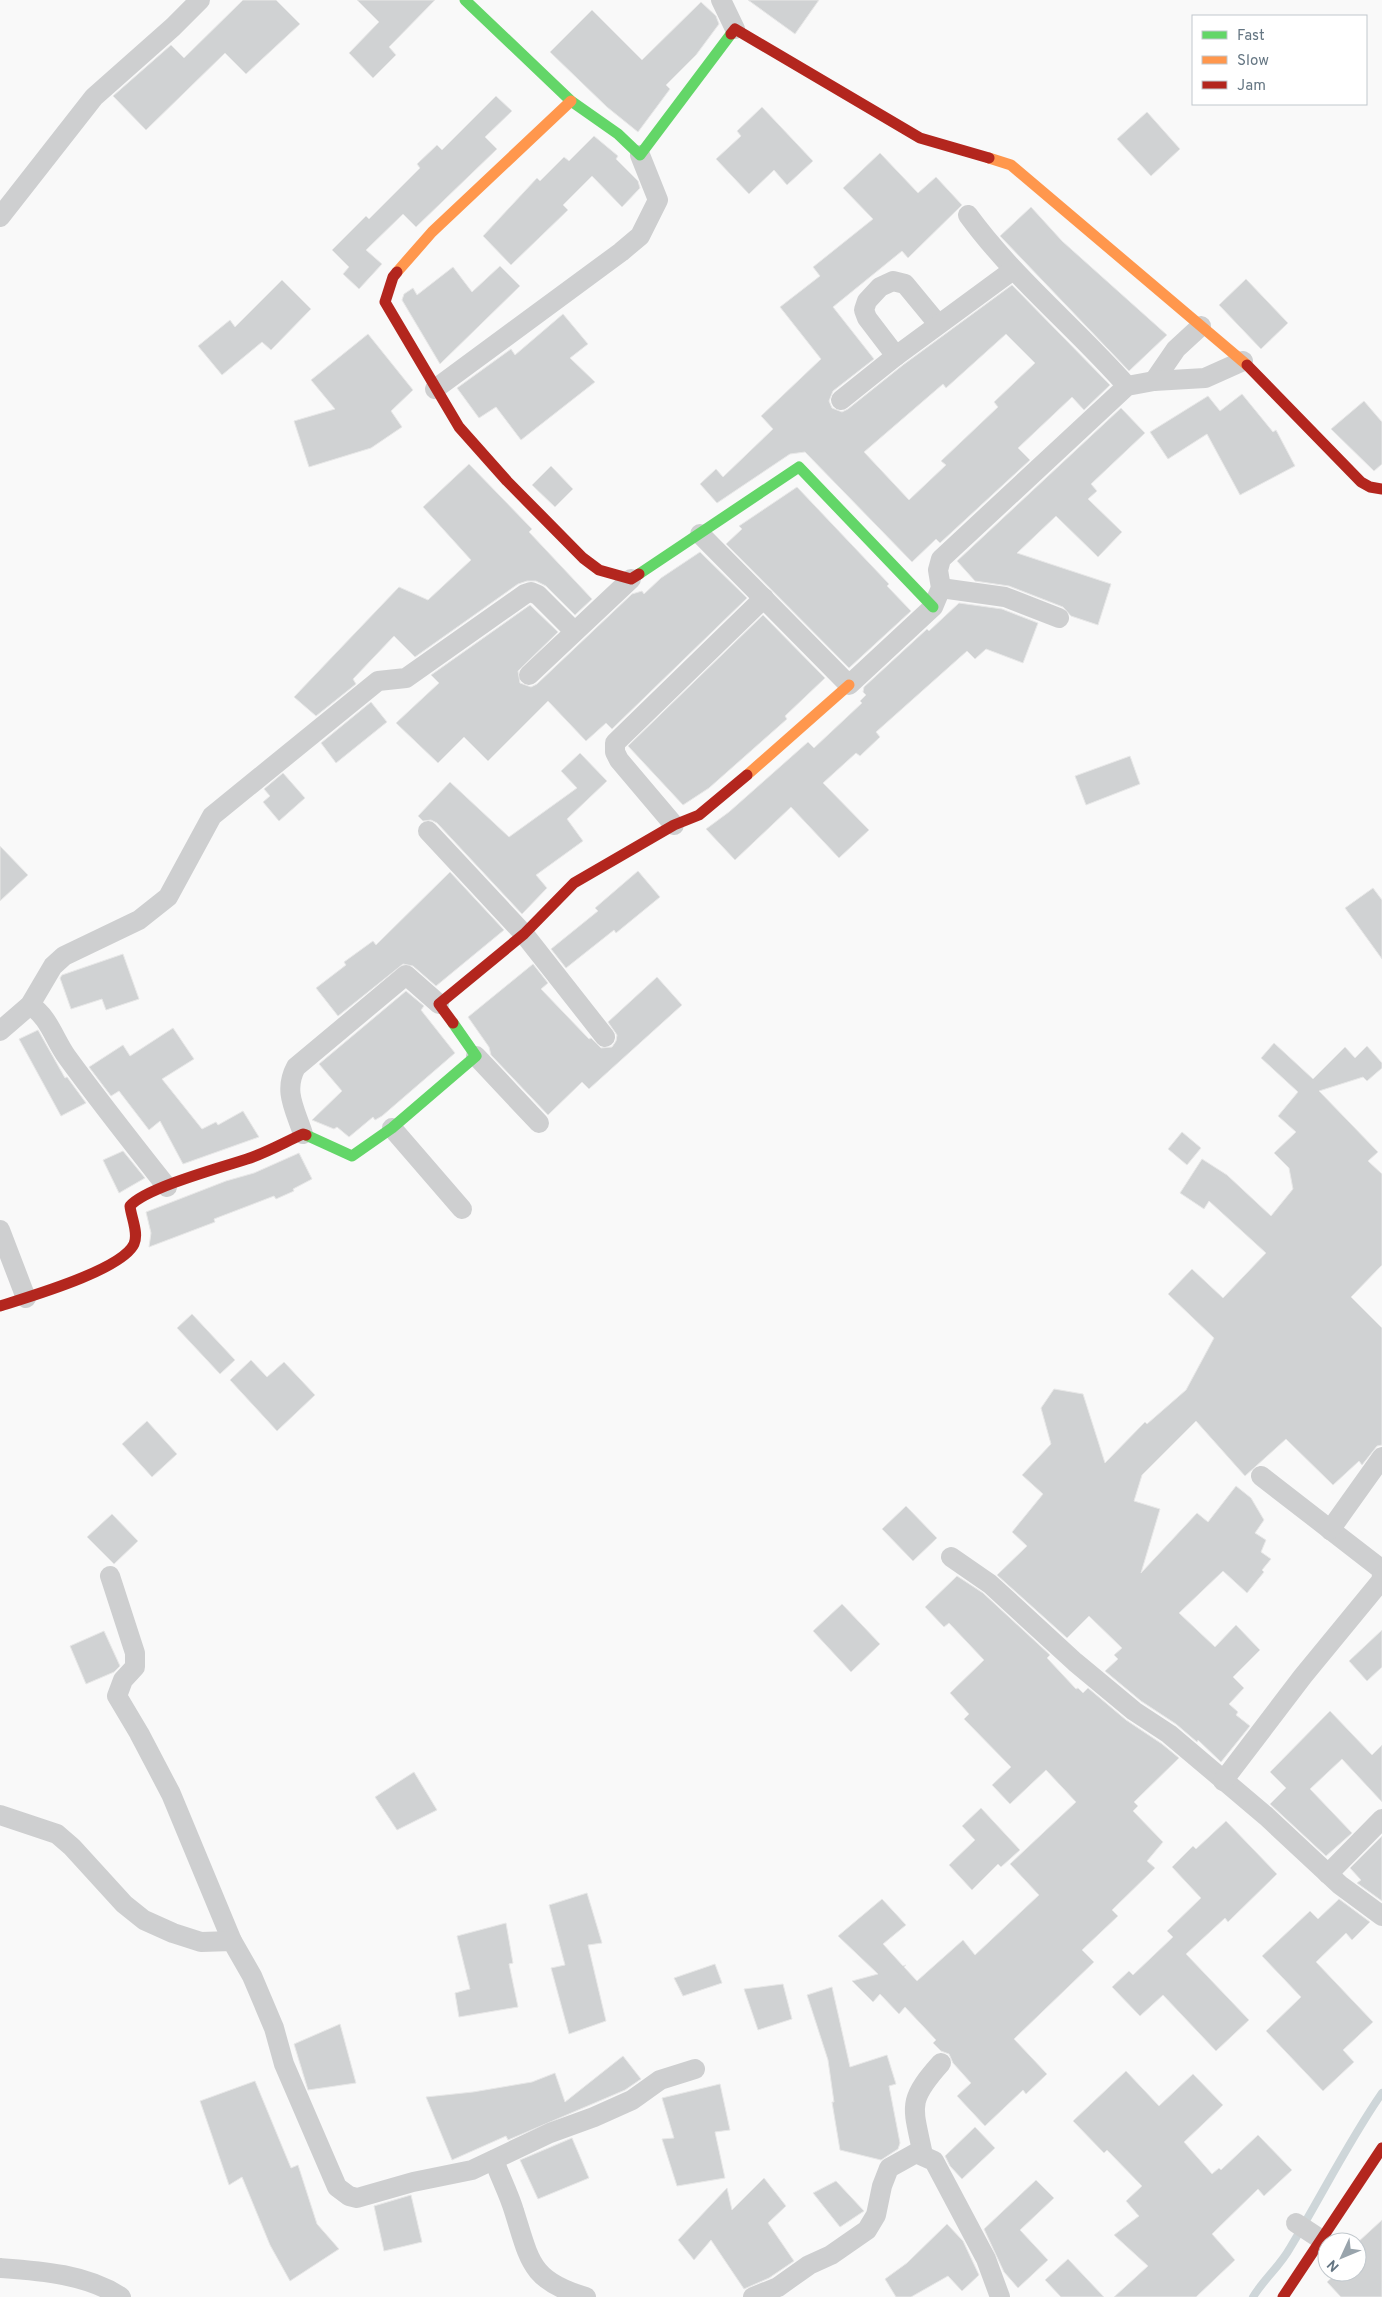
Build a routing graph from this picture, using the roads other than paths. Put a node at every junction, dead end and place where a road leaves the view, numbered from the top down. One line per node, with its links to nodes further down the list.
1 (200, 0): 8 (street)
2 (465, 0): 5 (street)
3 (720, 0): 4 (street)
4 (735, 28): 6 (street); 11 (street)
5 (571, 101): 6 (street); 16 (street)
6 (640, 155): 16 (street)
7 (968, 215): 9 (street)
8 (0, 217)
9 (1013, 270): 10 (street); 15 (street)
10 (938, 324): 12 (street); 12 (street)
11 (1201, 326): 13 (street); 14 (street)
12 (896, 356): 17 (street)
13 (1243, 361): 14 (street); 18 (street)
14 (1154, 381): 15 (street)
15 (1127, 386): 21 (street)
16 (435, 389): 20 (street)
17 (841, 400)
18 (1382, 489)
19 (700, 534): 20 (street); 22 (street); 23 (street)
20 (631, 579): 25 (street)
21 (941, 588): 23 (street); 24 (street)
22 (764, 598): 27 (street); 28 (street)
23 (933, 607): 27 (street)
24 (1059, 618)
25 (574, 632): 26 (street); 32 (street)
26 (529, 676)
27 (849, 685): 28 (street)
28 (674, 825): 30 (street)
29 (428, 831): 30 (street)
30 (524, 934): 31 (street); 34 (street)
31 (439, 1004): 35 (street); 38 (street)
32 (30, 1005): 33 (street); 39 (street)
33 (0, 1031)
34 (605, 1037)
35 (476, 1056): 36 (street); 37 (street)
36 (539, 1123)
37 (392, 1128): 38 (street); 40 (street)
38 (303, 1134): 39 (street)
39 (167, 1187): 42 (street)
40 (462, 1209)
41 (0, 1230): 42 (street)
42 (26, 1298): 43 (street)
43 (0, 1306)
44 (1382, 1457): 46 (street)
45 (1261, 1476): 46 (street)
46 (1330, 1530): 48 (street)
47 (952, 1558): 50 (street)
48 (1382, 1575): 50 (street)
49 (110, 1576): 55 (street)
50 (1223, 1781): 53 (street)
51 (0, 1815): 55 (street)
52 (1382, 1819): 53 (street)
53 (1328, 1874): 54 (street)
54 (1382, 1916)
55 (232, 1941): 60 (street)
56 (941, 2063): 59 (street)
57 (695, 2069): 60 (street)
58 (1382, 2148): 62 (street)
59 (923, 2154): 68 (street); 69 (street)
60 (494, 2160): 67 (street)
61 (1296, 2223): 63 (street)
62 (1329, 2232)
63 (1317, 2236)
64 (1317, 2250): 70 (street)
65 (0, 2268): 66 (street)
66 (121, 2297)
67 (586, 2297)
68 (753, 2297)
69 (1000, 2297)
70 (1283, 2297)

